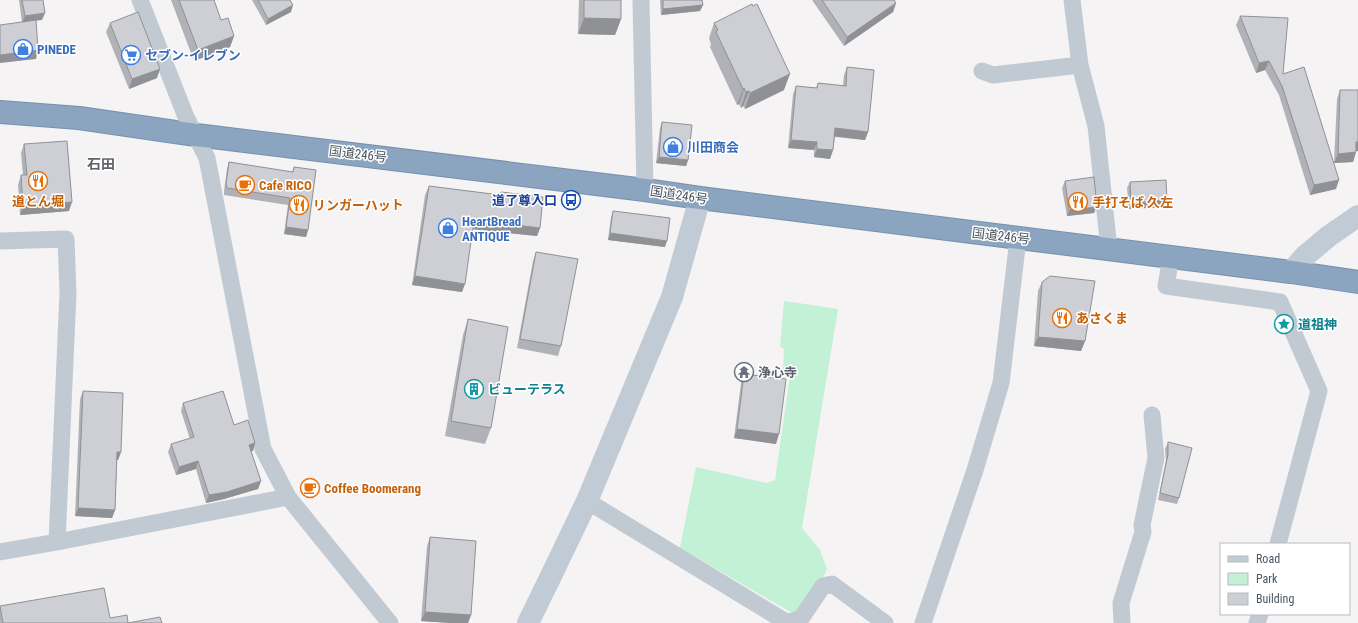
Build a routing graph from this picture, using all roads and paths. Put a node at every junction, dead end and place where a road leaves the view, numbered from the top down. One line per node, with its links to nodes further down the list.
1 (140, 0): 7 (street)
2 (641, 0): 8 (street)
3 (1072, 0): 4 (street)
4 (1080, 65): 5 (street); 13 (street)
5 (982, 71)
6 (0, 112): 7 (highway, 国道246号)
7 (196, 135): 8 (highway, 国道246号); 18 (street)
8 (645, 190): 9 (highway, 国道246号)
9 (700, 198): 11 (highway, 国道246号); 19 (street)
10 (1358, 216): 15 (street)
11 (1018, 239): 13 (highway, 国道246号); 26 (street)
12 (0, 240): 20 (street)
13 (1109, 249): 14 (highway, 国道246号)
14 (1172, 257): 15 (highway, 国道246号); 21 (street)
15 (1291, 272): 16 (highway, 国道246号)
16 (1358, 282)
17 (1152, 415): 27 (street)
18 (288, 497): 20 (street); 23 (street)
19 (587, 501): 24 (street); 25 (street)
20 (57, 542): 22 (street)
21 (1278, 543)
22 (0, 552)
23 (390, 623)
24 (528, 623)
25 (884, 623)
26 (923, 623)
27 (1122, 623)

